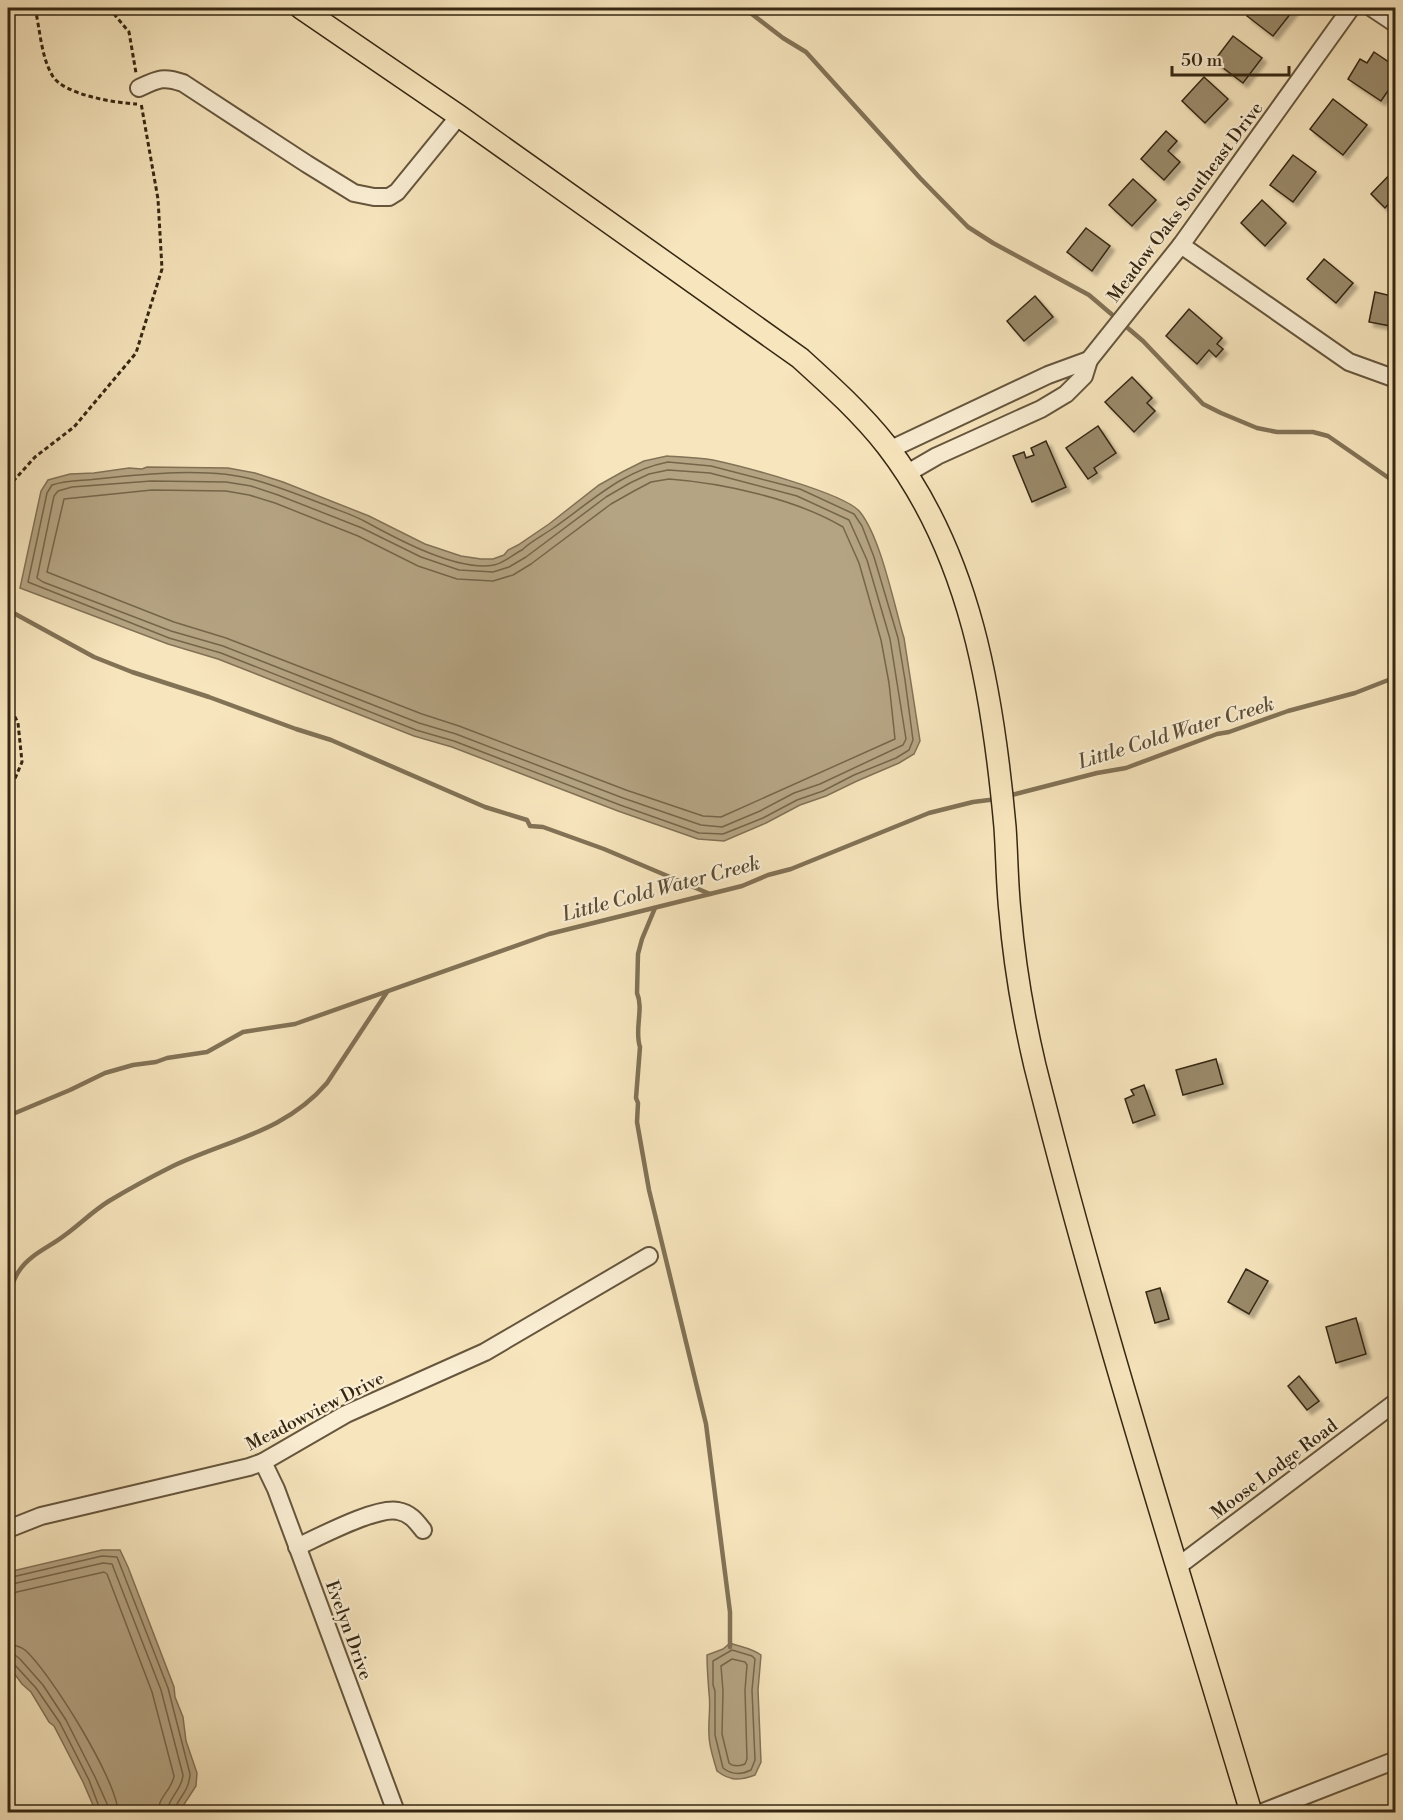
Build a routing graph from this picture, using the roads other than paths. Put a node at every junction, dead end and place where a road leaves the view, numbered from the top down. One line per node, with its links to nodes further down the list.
1 (301, 8): 6 (main road)
2 (1351, 8): 7 (street, Meadow Oaks Southeast Drive)
3 (1372, 8): 4 (street)
4 (1395, 24)
5 (139, 88): 6 (street)
6 (459, 116): 10 (main road)
7 (1181, 245): 8 (street, Meadow Oaks Southeast Drive); 9 (street)
8 (1089, 360): 10 (street); 11 (street, Meadow Oaks Southeast Drive)
9 (1395, 379)
10 (889, 450): 11 (main road)
11 (906, 474): 18 (main road)
12 (649, 1256): 14 (street, Meadowview Drive)
13 (1395, 1402): 18 (street, Moose Lodge Road)
14 (263, 1462): 15 (street, Meadowview Drive); 17 (street, Evelyn Drive)
15 (8, 1529)
16 (423, 1530): 17 (street)
17 (297, 1547): 20 (street, Evelyn Drive)
18 (1177, 1567): 21 (main road)
19 (1395, 1760): 22 (street)
20 (396, 1812)
21 (1251, 1812)
22 (1263, 1812)

